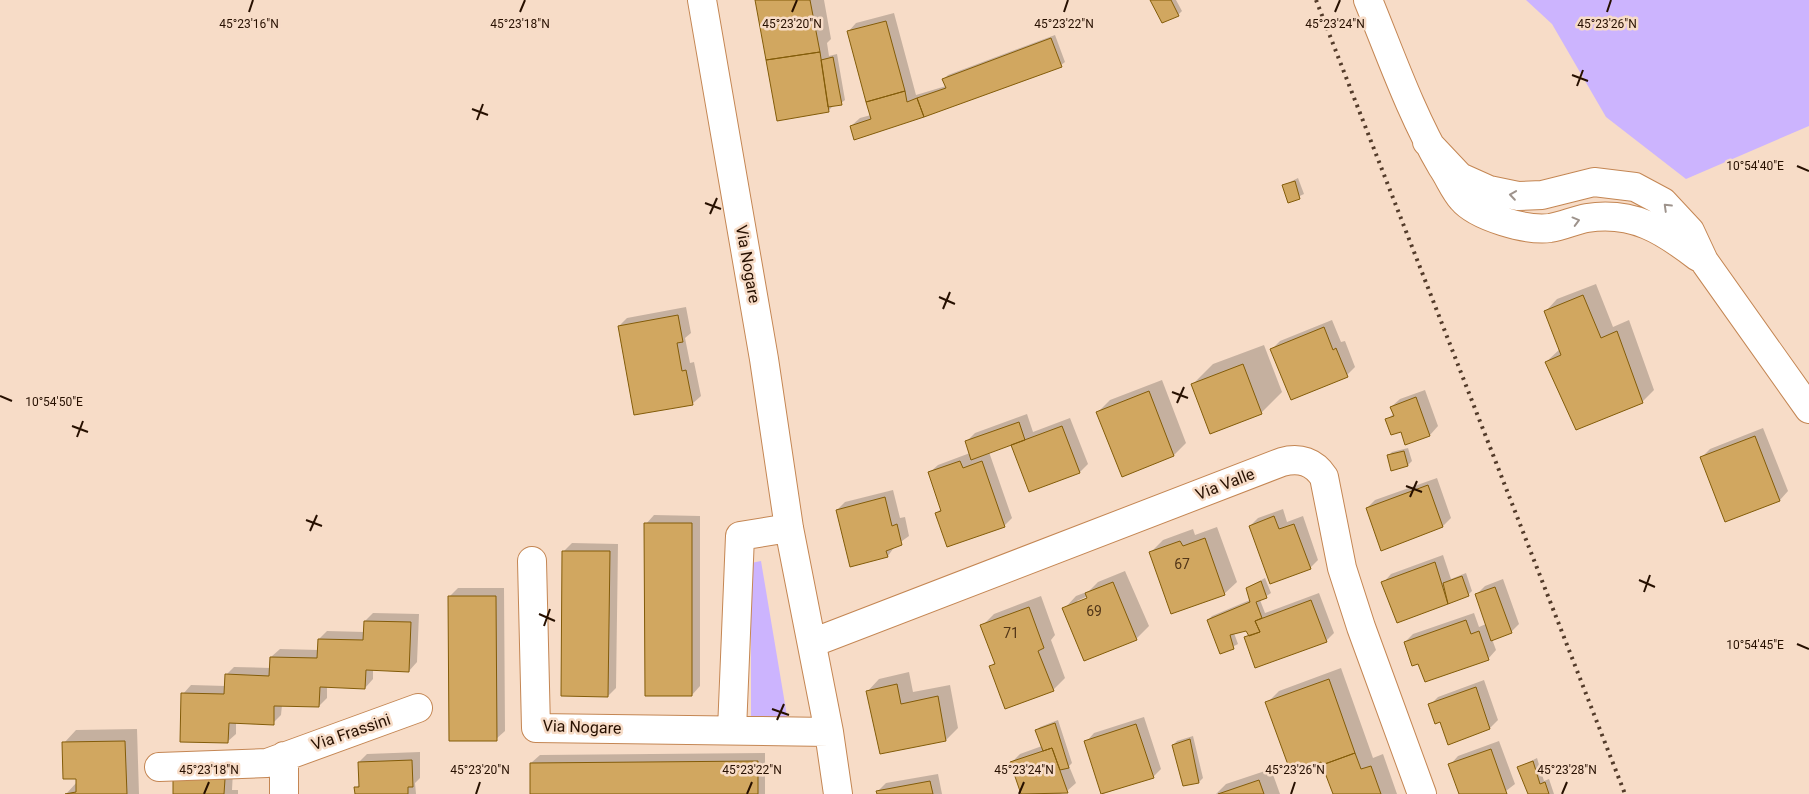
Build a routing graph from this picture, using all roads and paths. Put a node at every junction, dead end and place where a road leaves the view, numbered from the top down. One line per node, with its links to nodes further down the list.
1 (702, 0): 6 (street, Via Nogare)
2 (1368, 0): 3 (street)
3 (1427, 142): 4 (street, one-way to 4); 4 (street, one-way to 3)
4 (1704, 261): 5 (street)
5 (1809, 409)
6 (789, 528): 8 (street, Via Nogare); 10 (street)
7 (532, 561): 10 (street, Via Nogare)
8 (812, 643): 11 (street, Via Nogare); 16 (street, Via Valle)
9 (418, 708): 12 (street, Via Frassini)
10 (732, 730): 11 (street, Via Nogare)
11 (829, 732): 15 (street, Via Nogare)
12 (284, 756): 13 (street, Via Frassini); 14 (street)
13 (159, 767)
14 (284, 794)
15 (838, 794)
16 (1422, 794)

